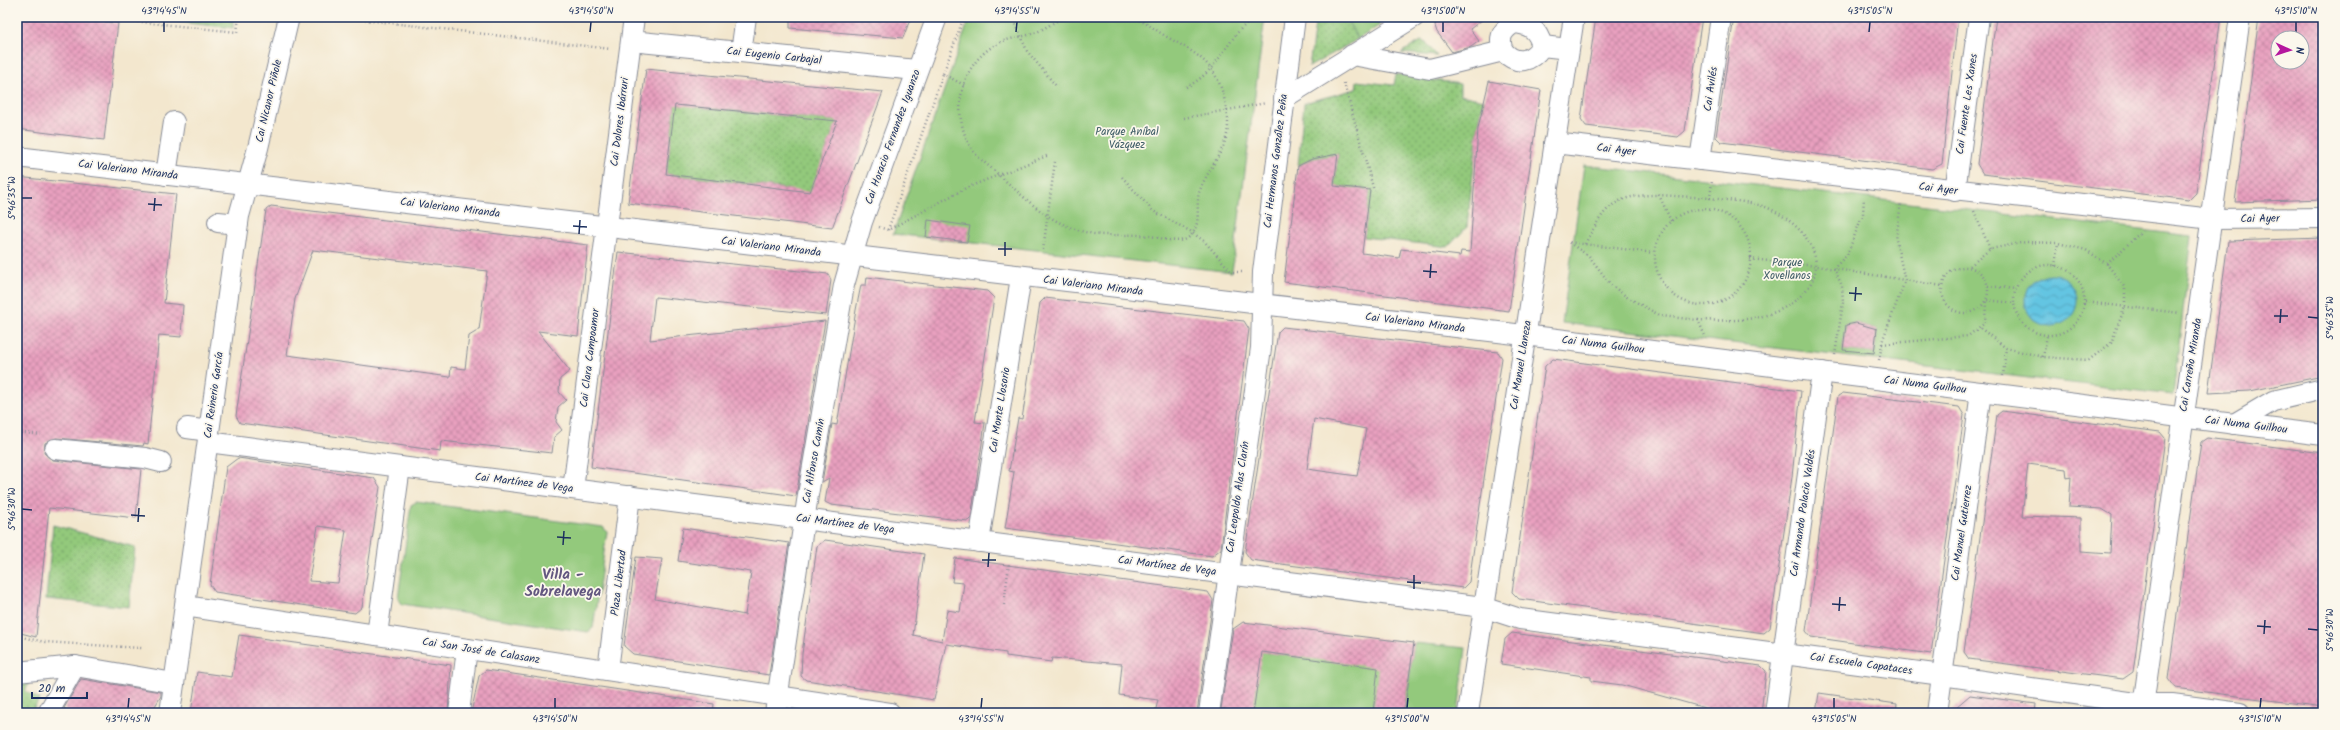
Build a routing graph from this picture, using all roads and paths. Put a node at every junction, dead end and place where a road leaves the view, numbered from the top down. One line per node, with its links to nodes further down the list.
1 (94, 17): 2 (path)
2 (239, 17)
3 (289, 17): 45 (street, Cai Nicanor Piñole)
4 (341, 17): 20 (path)
5 (634, 17): 20 (street, Cai Dolores Ibárruri)
6 (746, 17): 24 (street)
7 (937, 17): 27 (street, Cai Horacio Fernandez Iguanzo)
8 (964, 17): 28 (path)
9 (1013, 17): 19 (path)
10 (1068, 17): 19 (path)
11 (1129, 17): 26 (path)
12 (1254, 17): 26 (path)
13 (1295, 17): 32 (street, Cai Hermanos González Peña)
14 (1414, 17): 25 (street)
15 (1574, 17): 22 (street, Cai Manuel Llaneza)
16 (1721, 17): 40 (street, Cai Avilés)
17 (1979, 17): 48 (street, Cai Fuente Les Xanes)
18 (2240, 17): 54 (street, Cai Carreño Miranda)
19 (1020, 36): 29 (path); 31 (path)
20 (630, 46): 24 (street, Cai Eugenio Carbajal); 58 (street, Cai Dolores Ibárruri)
21 (1542, 46): 22 (street); 23 (street); 23 (street)
22 (1569, 49): 36 (street, Cai Manuel Llaneza)
23 (1503, 51): 25 (street)
24 (741, 52): 27 (street, Cai Eugenio Carbajal)
25 (1345, 59): 32 (street); 47 (path)
26 (1212, 68): 30 (path); 33 (path)
27 (916, 70): 65 (street, Cai Horacio Fernandez Iguanzo)
28 (943, 74): 29 (path); 41 (path)
29 (964, 85): 41 (path)
30 (1186, 87)
31 (1057, 88)
32 (1284, 98): 33 (path); 72 (street, Cai Hermanos González Peña)
33 (1227, 110): 34 (path); 59 (path)
34 (1184, 118)
35 (174, 122): 42 (street)
36 (1554, 143): 40 (street, Cai Ayer); 86 (street, Cai Manuel Llaneza)
37 (1049, 155): 41 (path)
38 (17, 158): 42 (street, Cai Valeriano Miranda)
39 (1055, 161): 52 (path)
40 (1707, 161): 44 (street, Cai Ayer); 50 (path)
41 (999, 174): 52 (path)
42 (166, 175): 45 (street, Cai Valeriano Miranda)
43 (1122, 177): 59 (path)
44 (1855, 179): 46 (street, Cai Ayer); 71 (path)
45 (248, 184): 57 (street, Cai Reinerio García); 58 (street, Cai Valeriano Miranda)
46 (1917, 186): 48 (street, Cai Ayer); 74 (path)
47 (1374, 191)
48 (1961, 192): 51 (street, Cai Ayer); 62 (path)
49 (1659, 195): 50 (path); 55 (path); 61 (path)
50 (1710, 198): 68 (path)
51 (2159, 214): 54 (street, Cai Ayer); 67 (path)
52 (1048, 217): 59 (path); 63 (path)
53 (2323, 218): 54 (street, Cai Ayer)
54 (2212, 219): 83 (street, Cai Carreño Miranda)
55 (1671, 221): 64 (path); 66 (path)
56 (218, 222): 57 (street)
57 (238, 224): 101 (street, Cai Reinerio García)
58 (607, 227): 65 (street, Cai Valeriano Miranda); 105 (street, Cai Clara Campoamor)
59 (1192, 233): 72 (path)
60 (2058, 243): 62 (path); 67 (path); 70 (path)
61 (1585, 244): 64 (path); 84 (path)
62 (1990, 249): 69 (path)
63 (1043, 250)
64 (1654, 253): 66 (path)
65 (851, 257): 73 (street, Cai Valeriano Miranda); 107 (street, Cai Alfonso Camín)
66 (1750, 259): 68 (path)
67 (2107, 264): 82 (path)
68 (1817, 266): 71 (path); 84 (path)
69 (1970, 266): 75 (path); 76 (path)
70 (2055, 266): 77 (path); 79 (path)
71 (1834, 268): 74 (path); 92 (path)
72 (1263, 272): 81 (street, Cai Hermanos González Peña)
73 (1021, 277): 81 (street, Cai Valeriano Miranda); 108 (street, Cai Monte Llosorio)
74 (1905, 280): 75 (path); 88 (path)
75 (1942, 286): 78 (path)
76 (1988, 286): 77 (path); 78 (path)
77 (2016, 289): 80 (path)
78 (1986, 300): 80 (path); 85 (path)
79 (2085, 302): 82 (path); 87 (path)
80 (2014, 304): 87 (path)
81 (1263, 305): 86 (street, Cai Valeriano Miranda); 110 (street, Cai Leopoldo Alas Clarín)
82 (2125, 307): 83 (path); 90 (path)
83 (2199, 315): 97 (street, Cai Carreño Miranda)
84 (1698, 320): 91 (path)
85 (1979, 328): 88 (path); 89 (path)
86 (1526, 336): 91 (street, Cai Numa Guilhou); 113 (street, Cai Manuel Llaneza)
87 (2047, 336): 90 (path)
88 (1882, 344): 93 (path)
89 (2006, 348): 90 (path); 96 (path)
90 (2043, 357)
91 (1705, 358): 92 (street, Cai Numa Guilhou)
92 (1828, 373): 93 (street, Cai Numa Guilhou); 118 (street, Cai Armando Palacio Valdés)
93 (1876, 379): 95 (street, Cai Numa Guilhou)
94 (2323, 389): 98 (street)
95 (1982, 392): 96 (street, Cai Numa Guilhou); 122 (street, Cai Manuel Gutierrez)
96 (2001, 394): 97 (street, Cai Numa Guilhou)
97 (2183, 417): 98 (street, Cai Numa Guilhou); 125 (street, Cai Carreño Miranda)
98 (2234, 424): 100 (street, Cai Numa Guilhou)
99 (187, 428): 101 (street, Cai Martínez de Vega)
100 (2323, 435)
101 (209, 436): 104 (street, Cai Martínez de Vega); 112 (street, Cai Reinerio García)
102 (56, 449): 103 (street)
103 (161, 462)
104 (400, 467): 105 (street, Cai Martínez de Vega); 114 (street)
105 (573, 489): 106 (street, Cai Martínez de Vega)
106 (630, 496): 107 (street, Cai Martínez de Vega); 120 (street, Plaza Libertad)
107 (804, 519): 108 (street, Cai Martínez de Vega); 124 (street, Cai Alfonso Camín)
108 (979, 542): 109 (street, Cai Martínez de Vega)
109 (1011, 546): 110 (street, Cai Martínez de Vega); 111 (path)
110 (1228, 574): 113 (street, Cai Martínez de Vega); 130 (street, Cai Leopoldo Alas Clarín)
111 (1004, 605)
112 (185, 606): 114 (street, Cai San José de Calasanz); 123 (street, Cai Reinerio García)
113 (1483, 607): 118 (street, Cai Escuela Capataces); 131 (street, Cai Manuel Llaneza)
114 (377, 635): 117 (street, Cai San José de Calasanz)
115 (17, 636): 116 (path)
116 (142, 648)
117 (467, 649): 120 (street, Cai San José de Calasanz); 128 (street)
118 (1784, 653): 122 (street, Cai Escuela Capataces); 132 (street, Cai Armando Palacio Valdés)
119 (75, 666): 121 (street); 123 (street); 126 (street)
120 (608, 670): 124 (street, Cai San José de Calasanz)
121 (17, 672)
122 (1942, 675): 125 (street, Cai Escuela Capataces); 133 (street, Cai Manuel Gutierrez)
123 (174, 683): 127 (street, Cai Reinerio García)
124 (776, 704): 129 (street, Cai San José de Calasanz)
125 (2143, 709): 134 (street, Cai Escuela Capataces)
126 (48, 713)
127 (170, 713)
128 (459, 713)
129 (890, 713)
130 (1209, 713)
131 (1468, 713)
132 (1775, 713)
133 (1937, 713)
134 (2237, 713): 135 (street, Cai Escuela Capataces)
135 (2240, 713)

